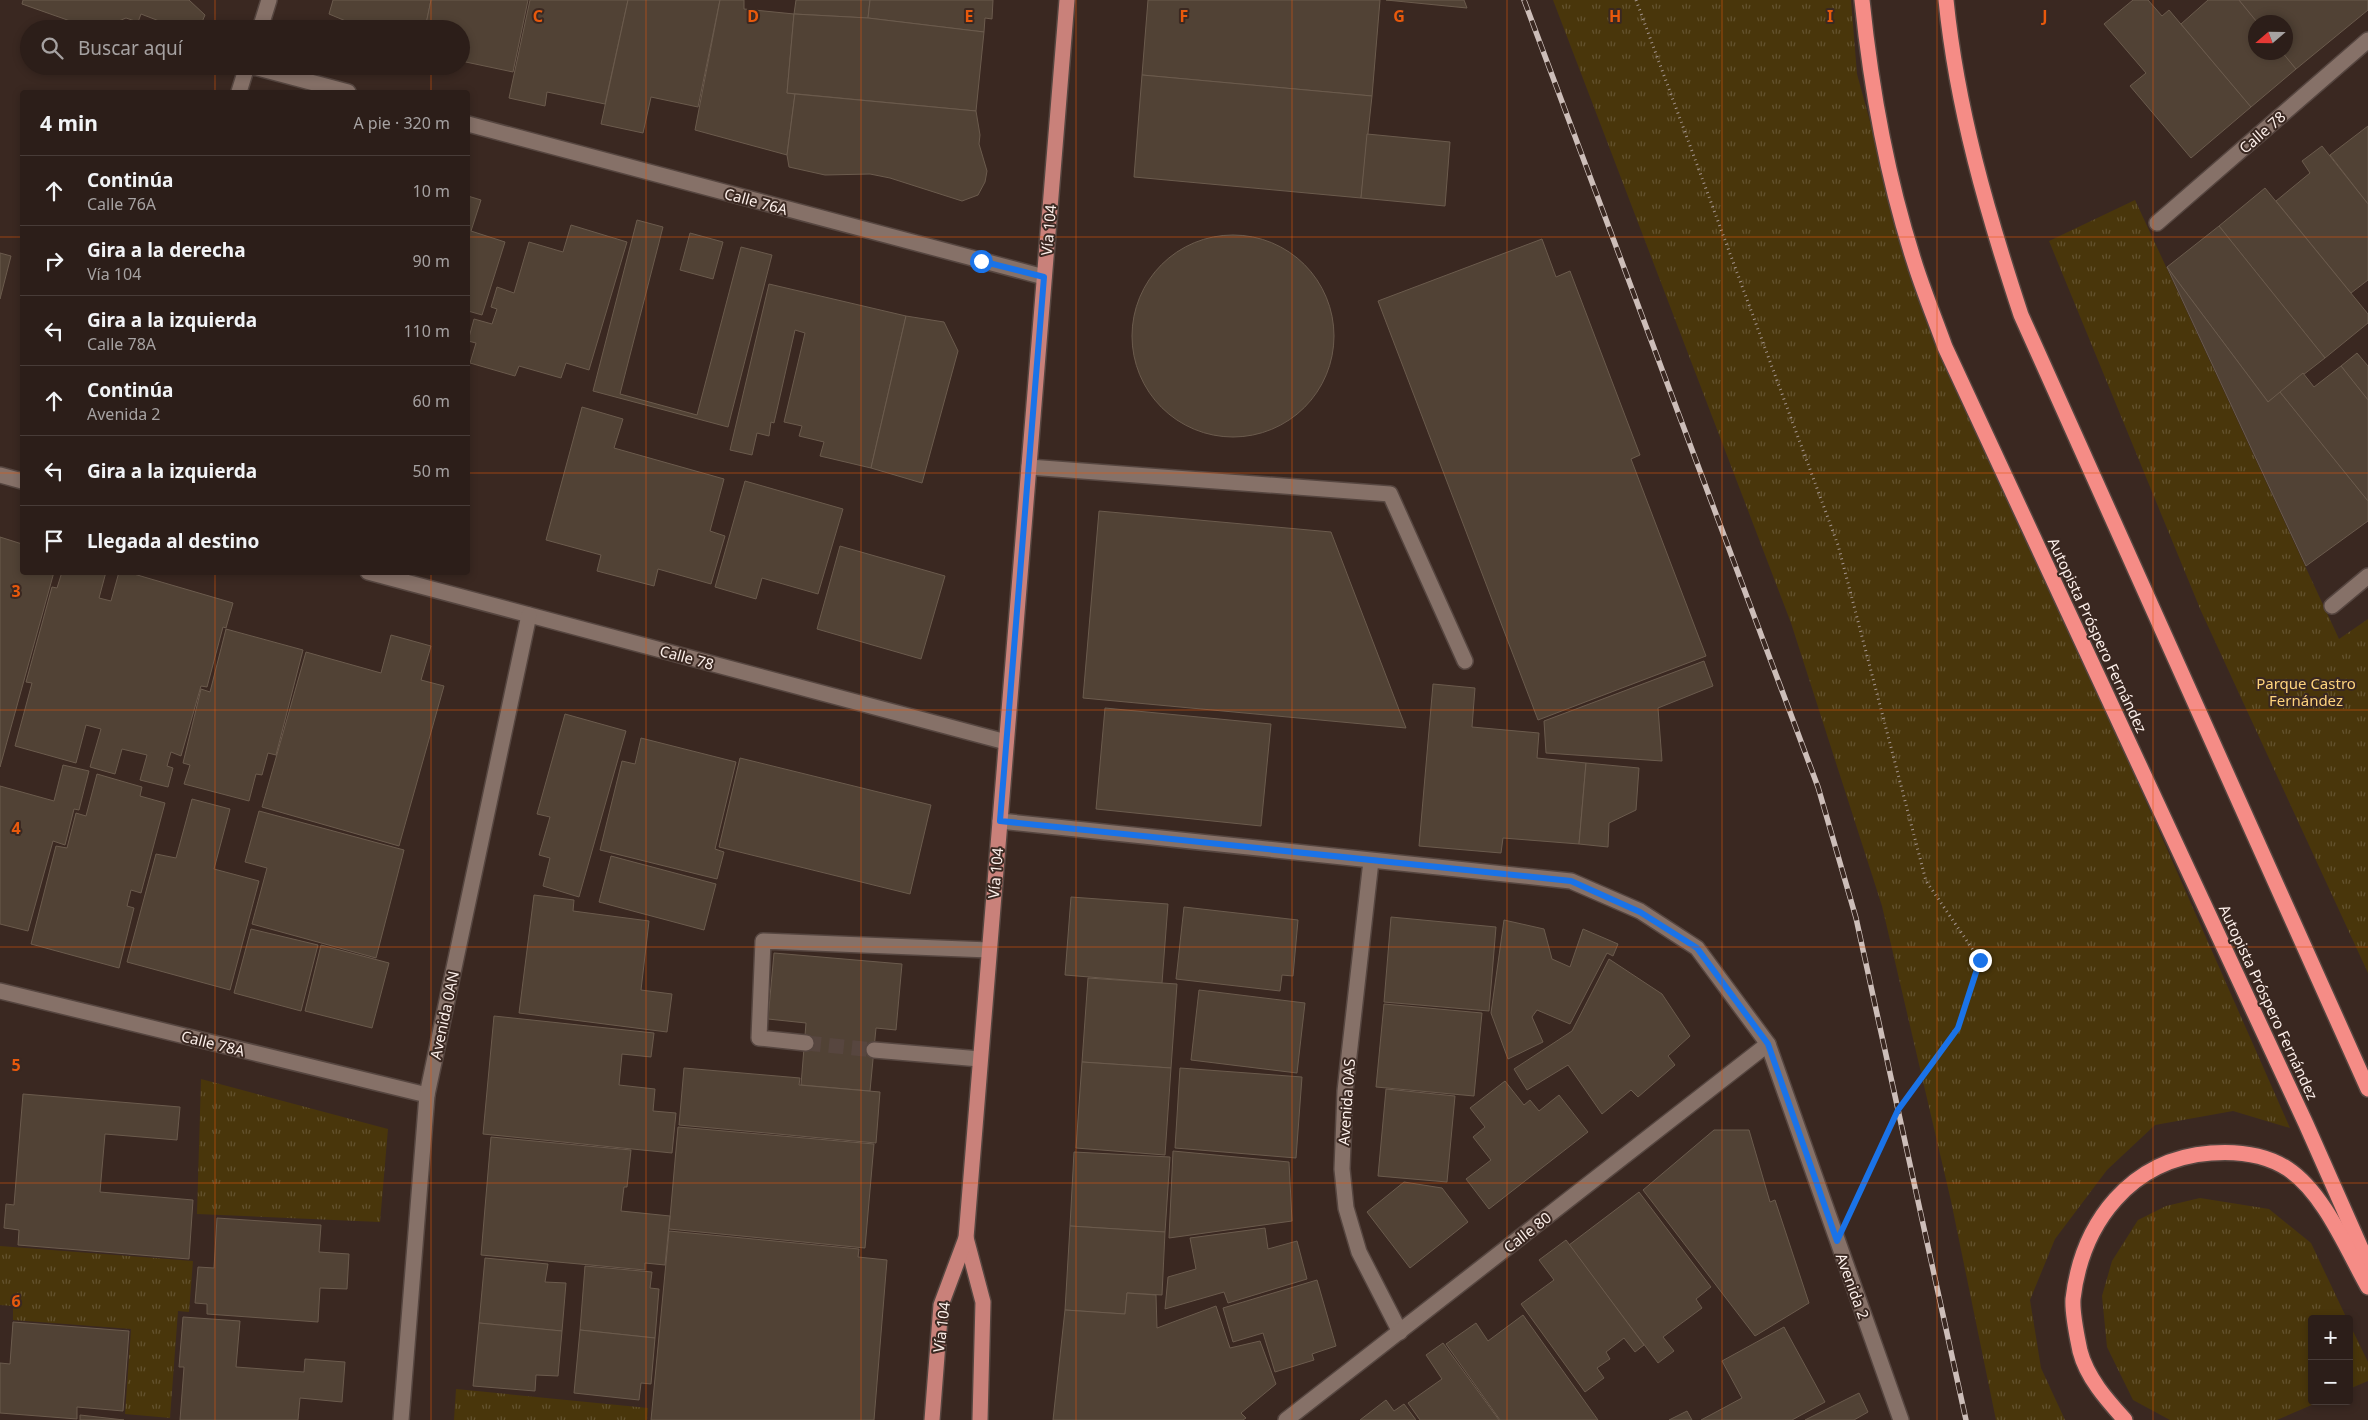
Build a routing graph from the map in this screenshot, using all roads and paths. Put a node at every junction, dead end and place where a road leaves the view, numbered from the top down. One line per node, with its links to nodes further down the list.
1 (269, 0): 6 (street)
2 (1067, 0): 14 (main road, Vía 104)
3 (1636, 0): 35 (path)
4 (1862, 0): 36 (highway, Autopista Próspero Fernández)
5 (1946, 0): 32 (highway)
6 (263, 20)
7 (2368, 40): 13 (street, Calle 78)
8 (246, 75): 10 (street)
9 (283, 75): 11 (street)
10 (240, 90)
11 (340, 90)
12 (470, 125): 14 (street, Calle 76A)
13 (2157, 223)
14 (1044, 277): 15 (main road, Vía 104)
15 (1029, 467): 22 (street); 23 (main road, Vía 104)
16 (0, 474): 17 (street)
17 (20, 479)
18 (379, 575): 21 (street, Calle 78)
19 (2368, 576): 20 (street)
20 (2332, 606)
21 (529, 615): 23 (street, Calle 78); 33 (street, Avenida 0AN)
22 (1465, 661)
23 (1006, 742): 24 (main road, Vía 104)
24 (1000, 821): 25 (street); 26 (main road, Vía 104)
25 (1371, 861): 29 (street, Avenida 2); 38 (street, Avenida 0AS)
26 (989, 950): 28 (street); 31 (main road, Vía 104)
27 (0, 991): 33 (street, Calle 78A)
28 (806, 1042)
29 (1768, 1044): 35 (street, Avenida 2); 38 (street, Calle 80)
30 (874, 1050): 31 (street)
31 (980, 1059): 34 (main road, Vía 104)
32 (2368, 1089)
33 (426, 1095): 39 (street, Avenida 0AN)
34 (966, 1238): 40 (main road, Vía 104); 41 (main road, Vía 104)
35 (1837, 1241): 43 (street, Avenida 2)
36 (2368, 1264)
37 (2368, 1287): 44 (highway)
38 (1400, 1332): 42 (street, Calle 80)
39 (401, 1420)
40 (932, 1420)
41 (980, 1420)
42 (1286, 1420)
43 (1901, 1420)
44 (2125, 1420)

